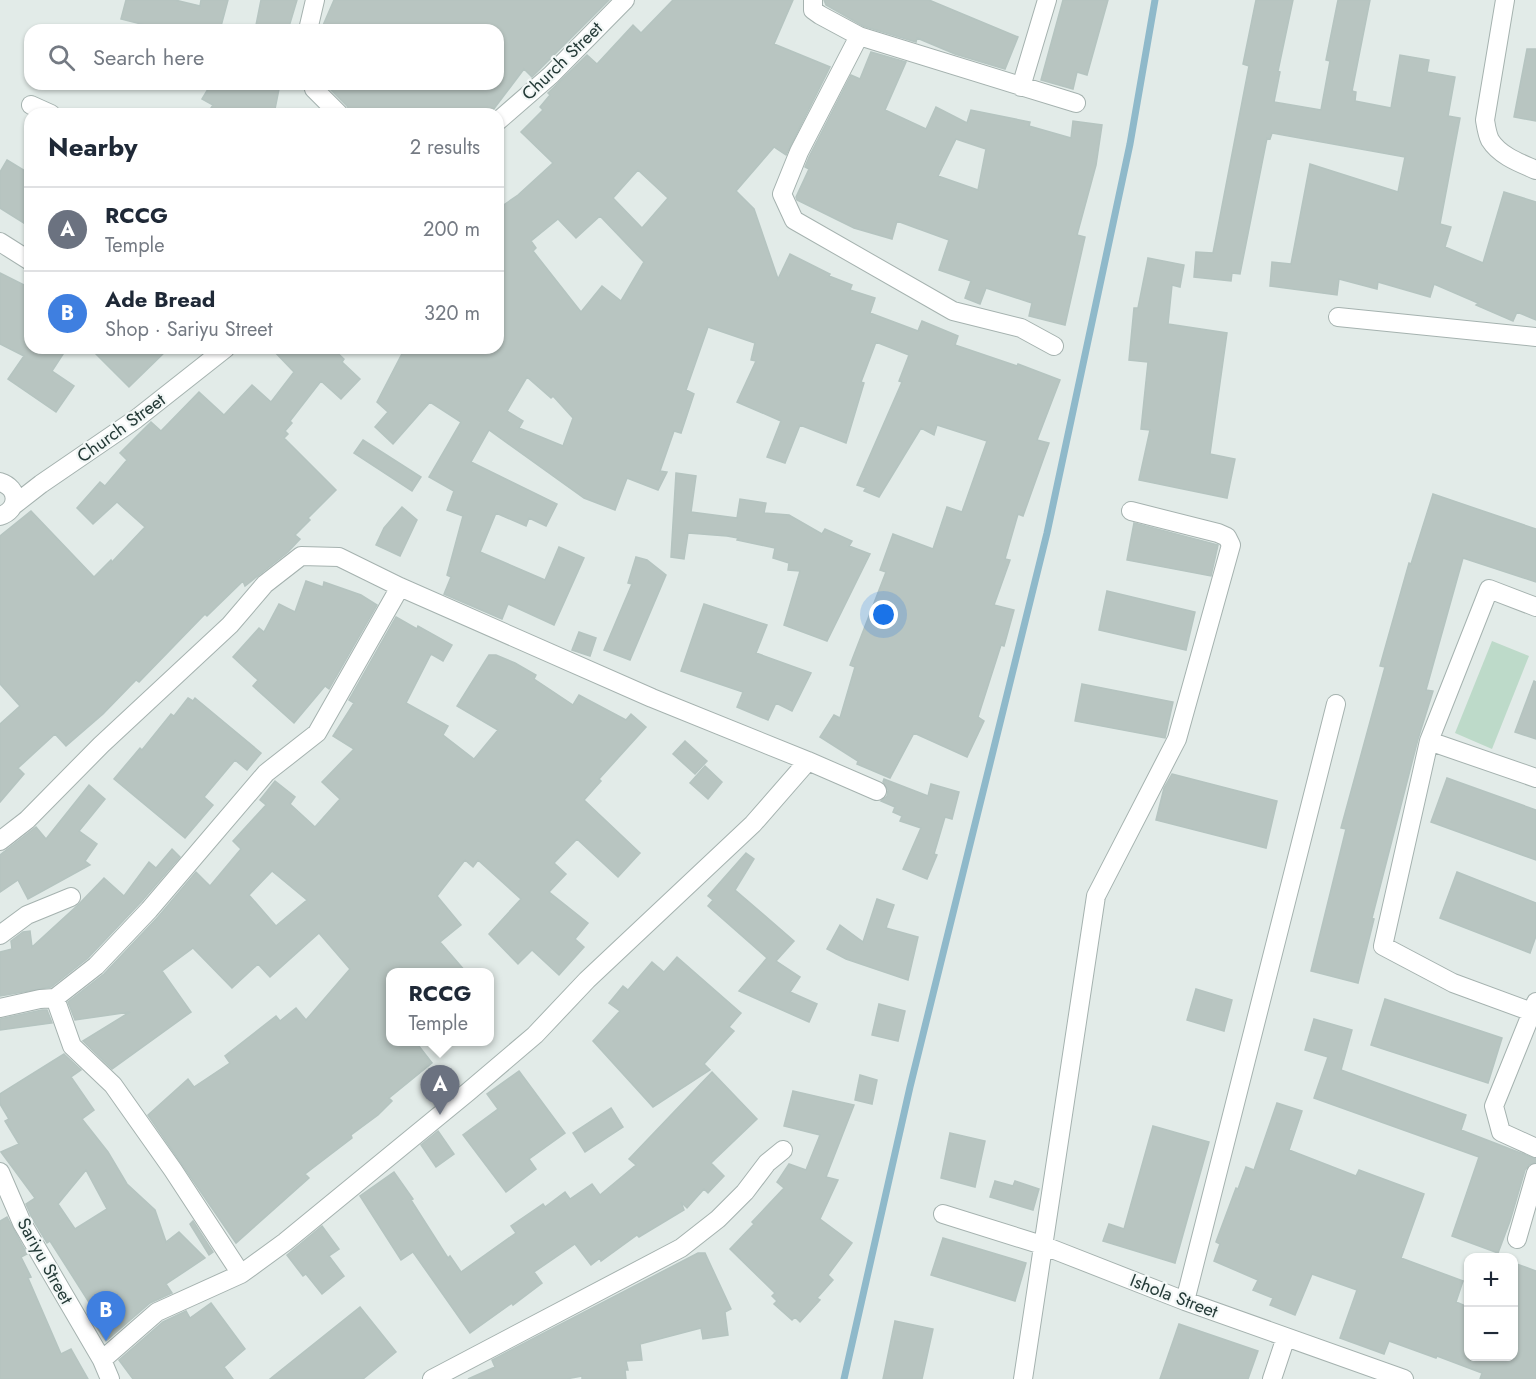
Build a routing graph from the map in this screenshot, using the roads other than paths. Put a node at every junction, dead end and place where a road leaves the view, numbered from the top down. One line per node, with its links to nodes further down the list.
1 (315, 0): 6 (street)
2 (625, 0): 14 (street, Church Street)
3 (813, 0): 7 (street)
4 (1047, 0): 8 (street)
5 (1505, 0): 15 (street)
6 (309, 24)
7 (859, 36): 8 (street); 20 (street)
8 (1021, 87): 10 (street)
9 (315, 90): 13 (street)
10 (1076, 103)
11 (31, 105): 12 (street)
12 (38, 108)
13 (333, 108)
14 (504, 116)
15 (1536, 170)
16 (0, 242): 17 (street)
17 (24, 257)
18 (1338, 317): 19 (street)
19 (1536, 337)
20 (1053, 346)
21 (218, 354): 23 (street, Church Street)
22 (0, 482): 23 (street)
23 (7, 511)
24 (1131, 511): 44 (street)
25 (400, 587): 29 (street); 32 (street); 35 (street)
26 (1536, 607): 28 (street)
27 (1336, 704): 46 (street)
28 (1429, 741): 30 (street); 36 (street)
29 (807, 760): 31 (street); 45 (street)
30 (1536, 778)
31 (877, 791)
32 (0, 841)
33 (71, 897): 34 (street)
34 (0, 935)
35 (55, 998): 37 (street); 45 (street)
36 (1534, 1007): 38 (street)
37 (0, 1008)
38 (1536, 1148)
39 (783, 1150): 50 (street)
40 (0, 1172): 48 (street, Sariyu Street)
41 (1536, 1173): 43 (street)
42 (943, 1214): 44 (street, Ishola Street)
43 (1517, 1239)
44 (1042, 1245): 46 (street, Ishola Street); 51 (street)
45 (241, 1274): 48 (street)
46 (1185, 1301): 47 (street, Ishola Street)
47 (1286, 1337): 52 (street); 53 (street, Ishola Street)
48 (102, 1360): 49 (street, Sariyu Street)
49 (110, 1379)
50 (432, 1379)
51 (1023, 1379)
52 (1272, 1379)
53 (1404, 1379)

